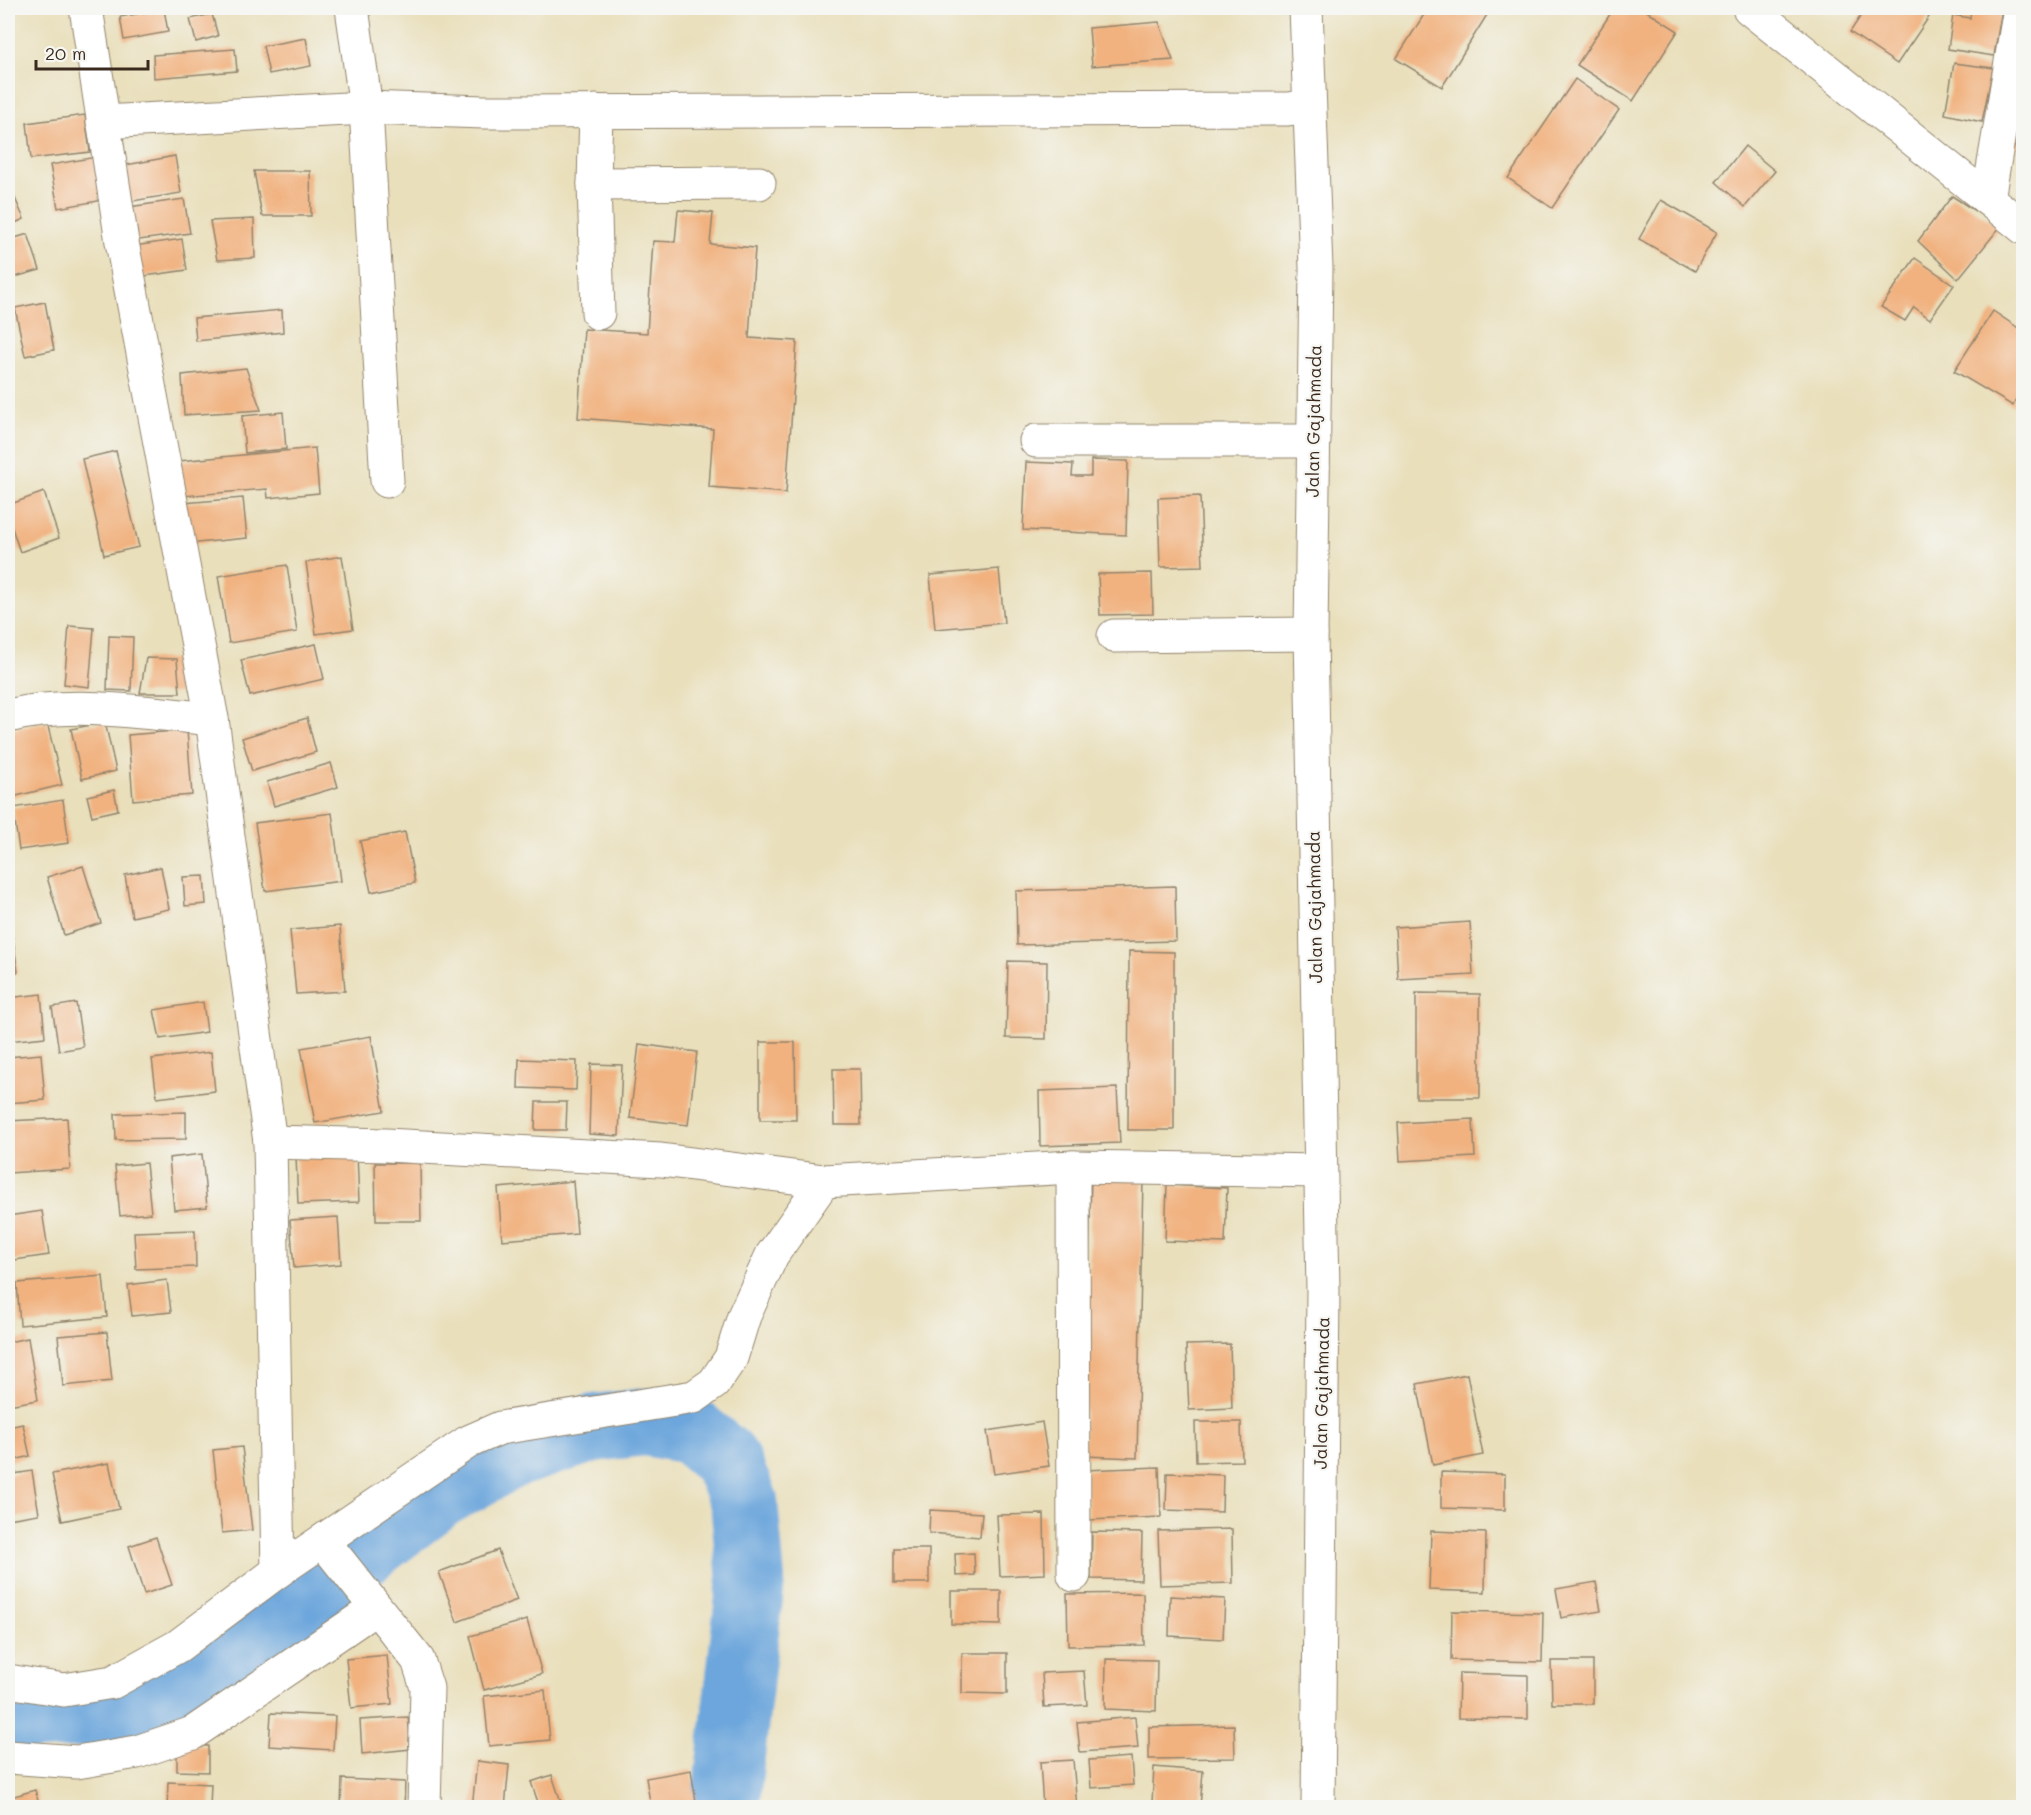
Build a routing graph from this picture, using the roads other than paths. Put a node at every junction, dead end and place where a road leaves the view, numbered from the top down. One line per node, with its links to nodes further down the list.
1 (86, 8): 9 (street)
2 (352, 8): 7 (street)
3 (1306, 8): 6 (street, Jalan Gajahmada)
4 (1749, 8): 12 (street)
5 (2020, 8): 12 (street)
6 (1309, 106): 8 (street); 16 (street, Jalan Gajahmada)
7 (366, 108): 8 (street); 9 (street); 17 (street)
8 (596, 111): 11 (street)
9 (102, 123): 21 (street)
10 (759, 183): 11 (street)
11 (594, 184): 14 (street)
12 (1988, 199): 13 (street)
13 (2024, 228)
14 (598, 313)
15 (1036, 441): 16 (street)
16 (1314, 441): 18 (street, Jalan Gajahmada)
17 (387, 481)
18 (1311, 634): 19 (street); 24 (street, Jalan Gajahmada)
19 (1114, 636)
20 (8, 716): 21 (street)
21 (212, 719): 22 (street)
22 (270, 1142): 25 (street); 27 (street)
23 (1073, 1167): 24 (street); 25 (street); 28 (street)
24 (1319, 1171): 33 (street, Jalan Gajahmada)
25 (824, 1180): 26 (street)
26 (326, 1547): 27 (street); 29 (street)
27 (278, 1571): 30 (street)
28 (1074, 1575)
29 (371, 1602): 31 (street); 32 (street)
30 (8, 1682)
31 (8, 1757)
32 (424, 1808)
33 (1317, 1808)

